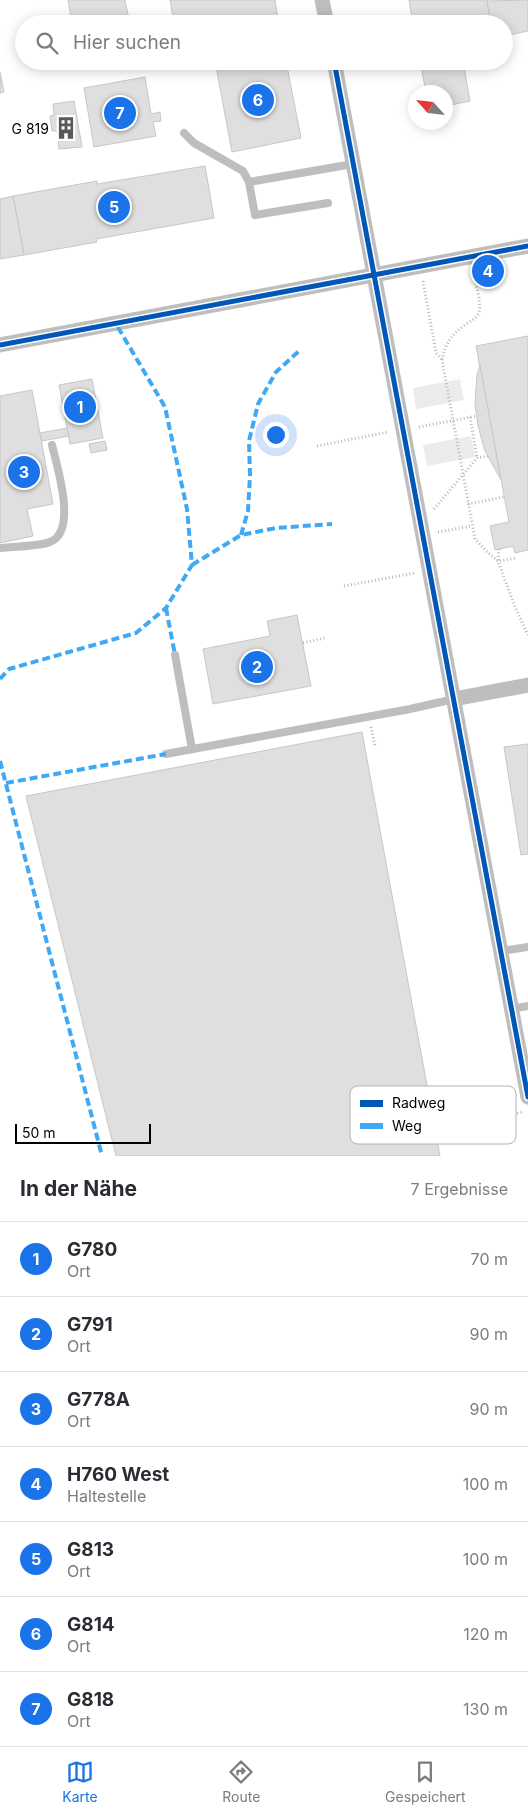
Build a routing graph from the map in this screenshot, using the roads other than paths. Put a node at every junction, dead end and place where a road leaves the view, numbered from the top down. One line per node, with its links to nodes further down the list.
1 (322, 0): 2 (street)
2 (325, 15)
3 (336, 70): 5 (street)
4 (184, 134): 6 (lane)
5 (353, 164): 6 (lane); 9 (street)
6 (249, 182): 7 (lane)
7 (328, 203)
8 (528, 246): 9 (street)
9 (374, 275): 10 (street); 15 (street)
10 (0, 345)
11 (52, 445): 12 (lane)
12 (0, 548)
13 (175, 655): 16 (lane)
14 (528, 685): 15 (street)
15 (454, 699): 16 (lane); 19 (street)
16 (192, 749): 17 (lane)
17 (166, 754)
18 (528, 947): 19 (lane)
19 (501, 951): 21 (street)
20 (528, 1006): 21 (lane)
21 (511, 1009): 22 (street)
22 (528, 1097)

